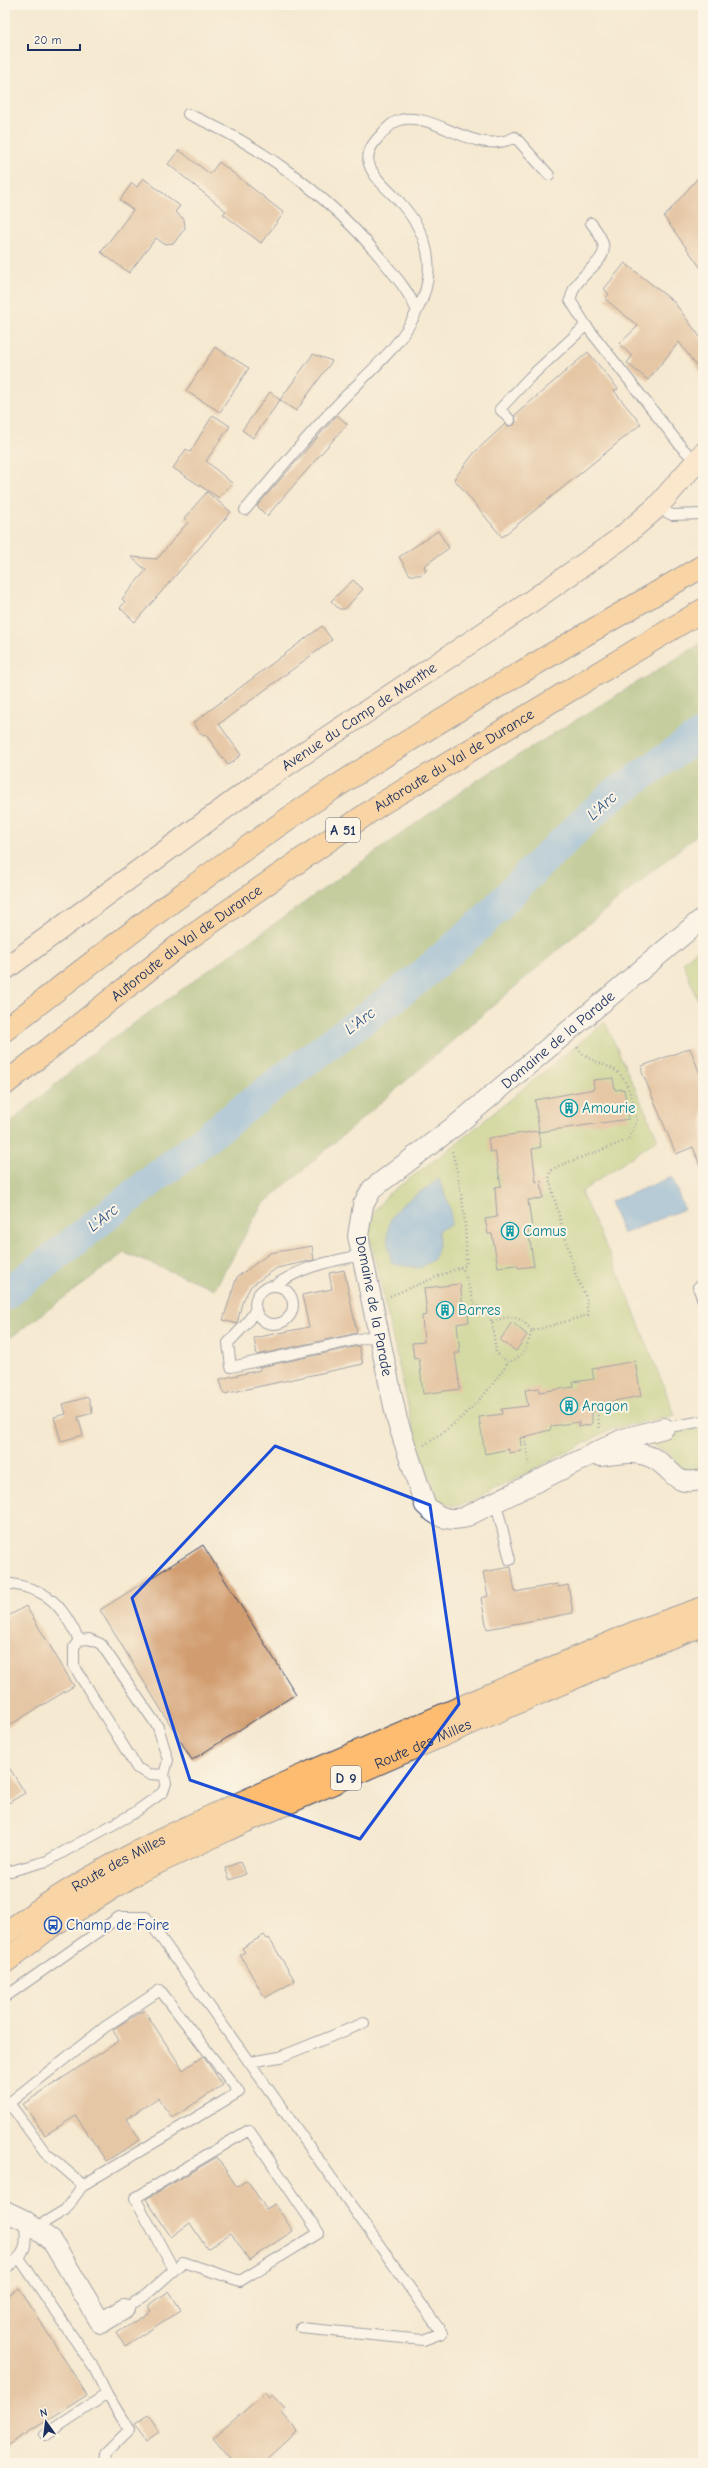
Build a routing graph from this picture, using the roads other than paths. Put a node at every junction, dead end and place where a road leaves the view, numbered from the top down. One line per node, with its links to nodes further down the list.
1 (188, 114): 4 (lane)
2 (549, 175): 4 (lane)
3 (591, 223): 5 (lane)
4 (417, 311): 9 (lane)
5 (585, 324): 6 (lane); 7 (lane)
6 (510, 420)
7 (700, 457): 8 (main road, Avenue du Camp de Menthe)
8 (657, 508): 10 (lane); 14 (main road, Avenue du Camp de Menthe)
9 (245, 510)
10 (703, 514)
11 (703, 566): 15 (main road, A 51)
12 (703, 610): 16 (main road, Autoroute du Val de Durance / A 51)
13 (703, 918): 17 (street, Domaine de la Parade)
14 (5, 969)
15 (5, 1030)
16 (5, 1084)
17 (362, 1255): 18 (lane); 22 (street, Domaine de la Parade)
18 (274, 1286): 21 (lane); 21 (lane)
19 (698, 1287): 20 (lane)
20 (703, 1300)
21 (256, 1309): 22 (lane)
22 (378, 1335): 27 (street, Domaine de la Parade)
23 (703, 1421): 24 (lane, Domaine de la Parade)
24 (664, 1428): 25 (street, Domaine de la Parade)
25 (582, 1460): 26 (street, Domaine de la Parade); 27 (street, Domaine de la Parade)
26 (703, 1480)
27 (496, 1503): 28 (lane)
28 (510, 1560)
29 (5, 1583): 32 (lane)
30 (703, 1608): 35 (main road, Route des Milles / D 9)
31 (703, 1625): 36 (main road, Route des Milles / D 9)
32 (79, 1640): 33 (lane); 33 (lane)
33 (164, 1775): 34 (lane)
34 (5, 1868)
35 (5, 1934)
36 (5, 1962)
37 (5, 1997): 39 (lane)
38 (364, 2023): 39 (lane)
39 (250, 2062): 47 (lane)
40 (83, 2185): 40 (lane); 42 (lane)
41 (5, 2211): 42 (street)
42 (30, 2224): 43 (lane); 46 (street)
43 (20, 2259): 44 (lane); 48 (lane)
44 (5, 2269)
45 (174, 2270): 45 (lane); 46 (lane)
46 (124, 2309)
47 (300, 2328)
48 (107, 2394): 49 (lane); 50 (lane)
49 (45, 2435)
50 (104, 2463)

